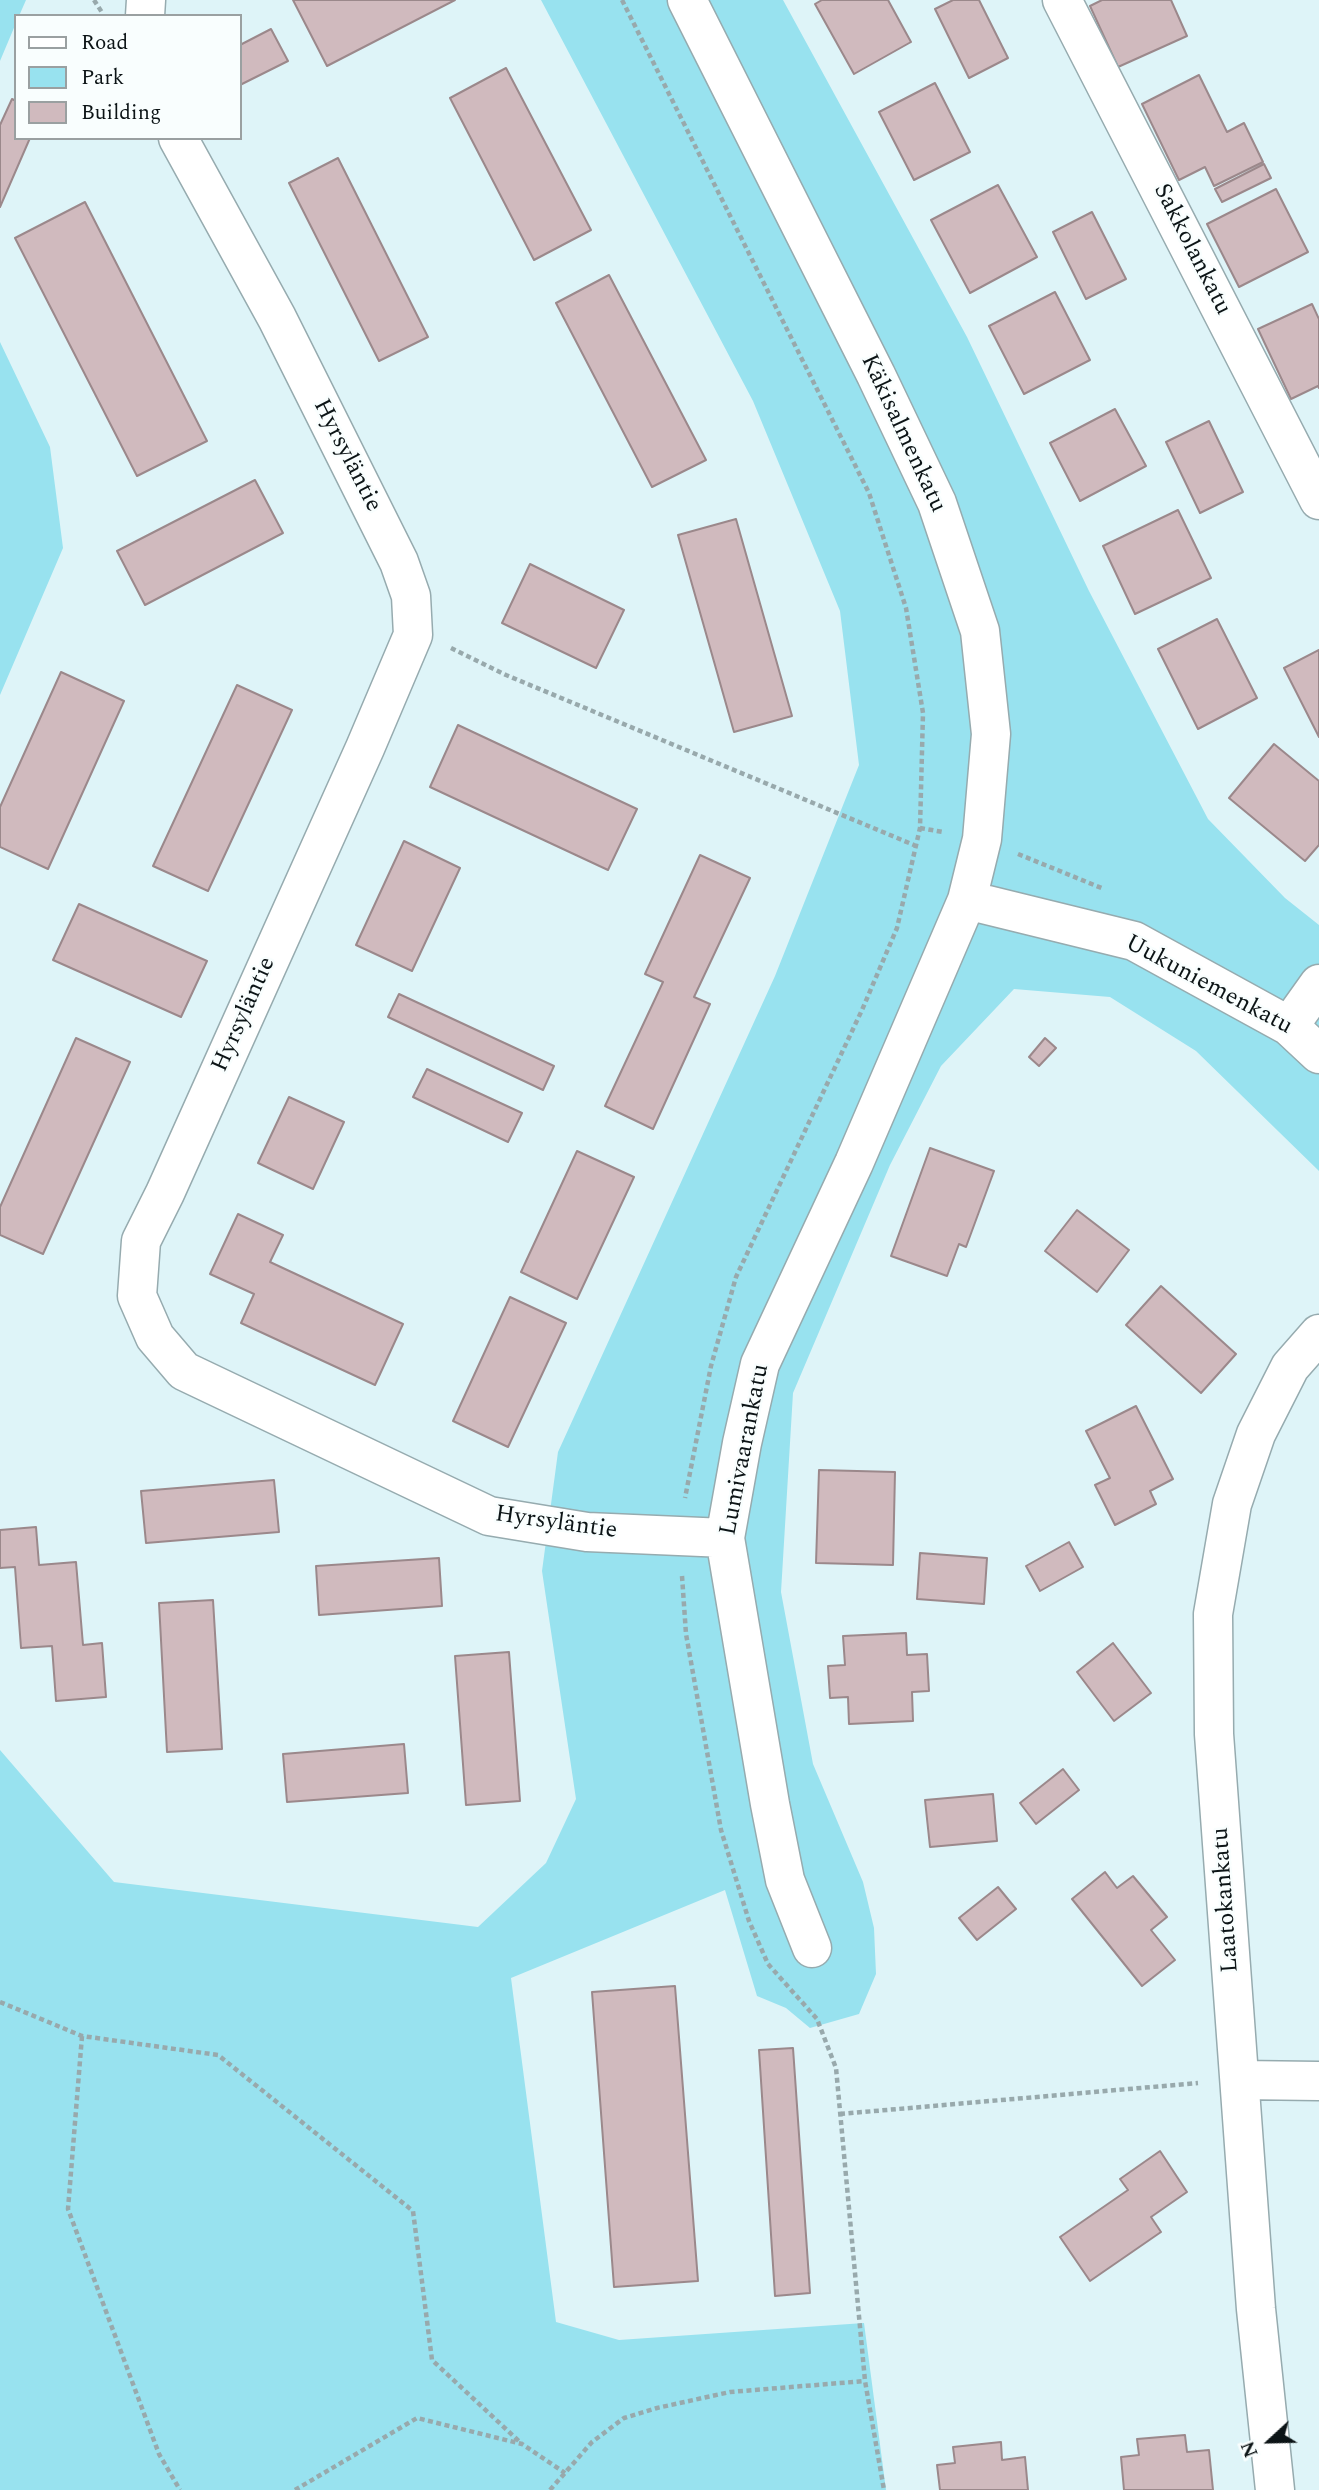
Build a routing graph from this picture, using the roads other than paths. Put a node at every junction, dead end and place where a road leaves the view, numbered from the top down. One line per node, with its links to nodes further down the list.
1 (687, 0): 5 (street, Käkisalmenkatu)
2 (1062, 0): 4 (street, Sakkolankatu)
3 (179, 140): 10 (street, Hyrsyläntie)
4 (1319, 500)
5 (967, 900): 7 (street, Uukuniemenkatu); 10 (street, Lumivaarankatu)
6 (1319, 984): 7 (street)
7 (1289, 1026): 8 (street, Uukuniemenkatu)
8 (1319, 1054)
9 (1319, 1334): 12 (street, Laatokankatu)
10 (725, 1538): 11 (street, Lumivaarankatu)
11 (812, 1948)
12 (1241, 2080): 13 (street); 14 (street, Laatokankatu)
13 (1319, 2081)
14 (1275, 2490)

